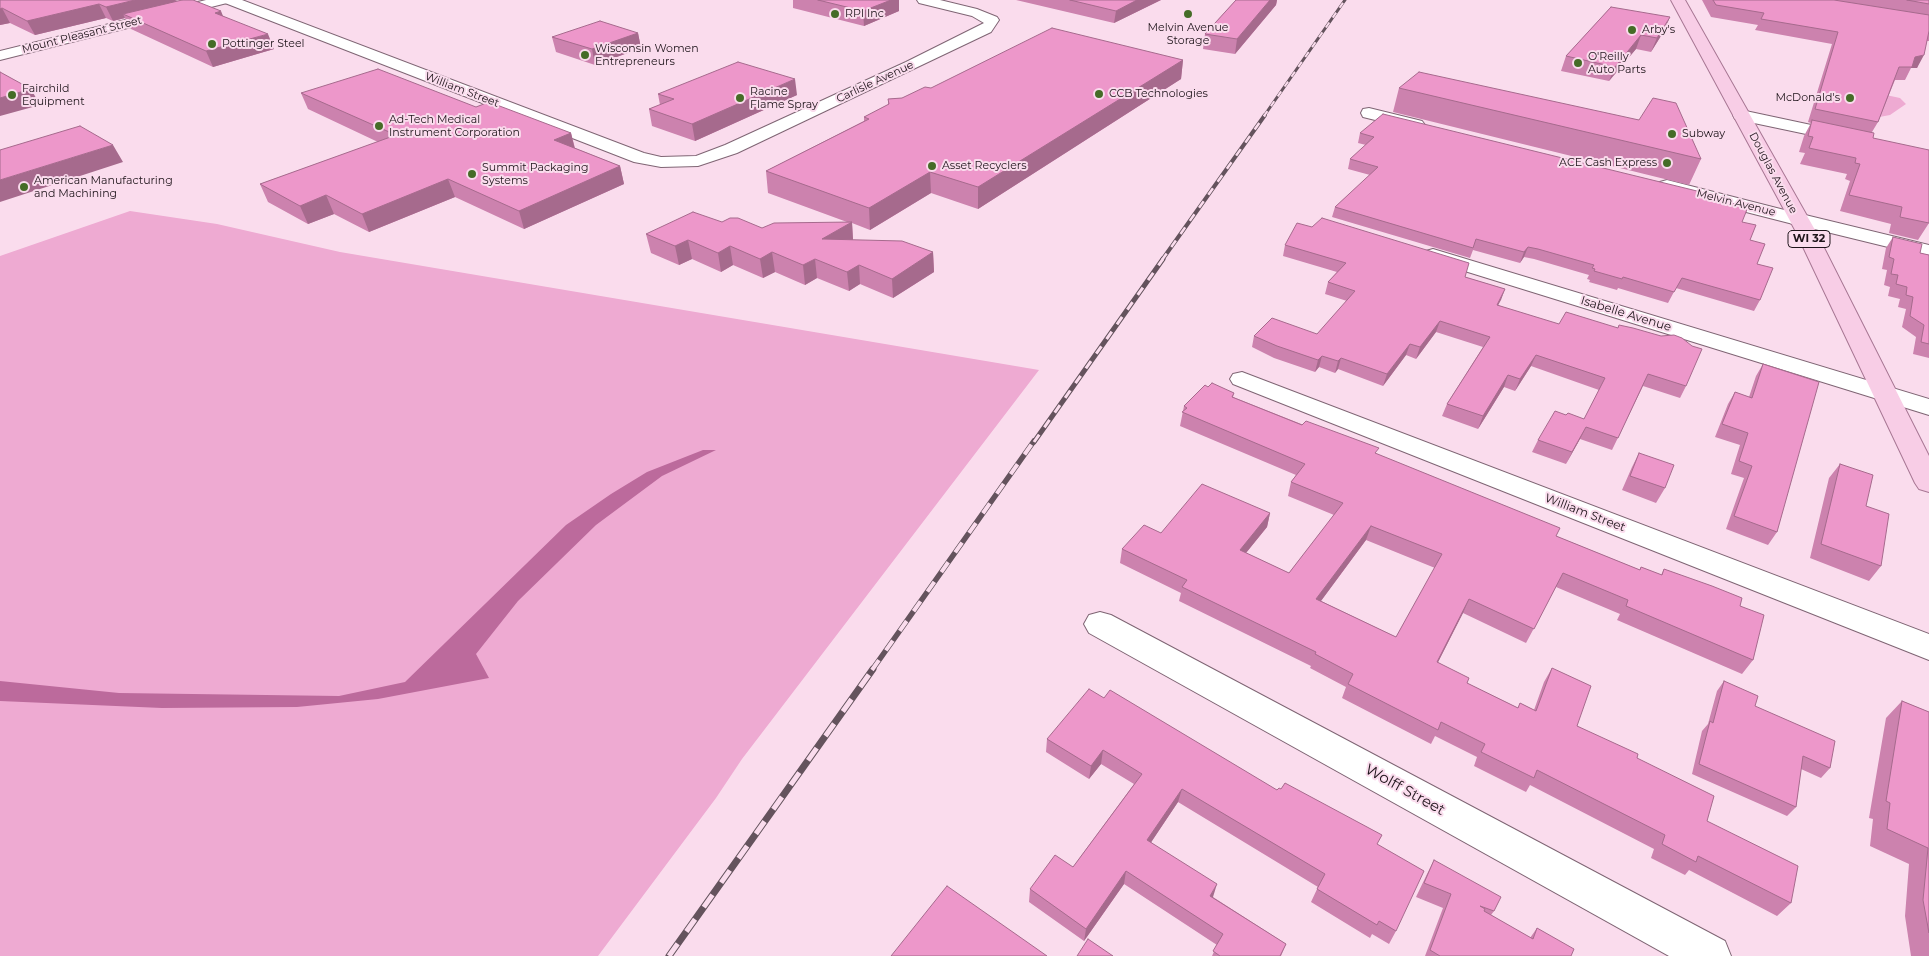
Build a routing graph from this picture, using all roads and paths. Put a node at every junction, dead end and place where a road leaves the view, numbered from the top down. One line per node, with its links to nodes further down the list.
1 (222, 0): 5 (street, Mount Pleasant Street)
2 (230, 0): 10 (street, William Street)
3 (924, 0): 10 (street, Carlisle Avenue)
4 (1678, 0): 7 (main road, Douglas Avenue / WI 32)
5 (0, 56)
6 (1369, 113): 8 (street)
7 (1741, 115): 9 (street); 12 (main road, Douglas Avenue / WI 32)
8 (1431, 128)
9 (1860, 140)
10 (698, 161)
11 (1654, 183): 12 (street, Melvin Avenue)
12 (1797, 218): 14 (street, Melvin Avenue); 16 (main road, Douglas Avenue / WI 32)
13 (1409, 248): 16 (street, Isabelle Avenue)
14 (1929, 251)
15 (1242, 379): 20 (street, William Street)
16 (1885, 393): 17 (street, Isabelle Avenue); 18 (main road, Douglas Avenue / WI 32)
17 (1929, 407)
18 (1929, 483)
19 (1100, 624): 21 (street, Wolff Street)
20 (1929, 647)
21 (1710, 956)

